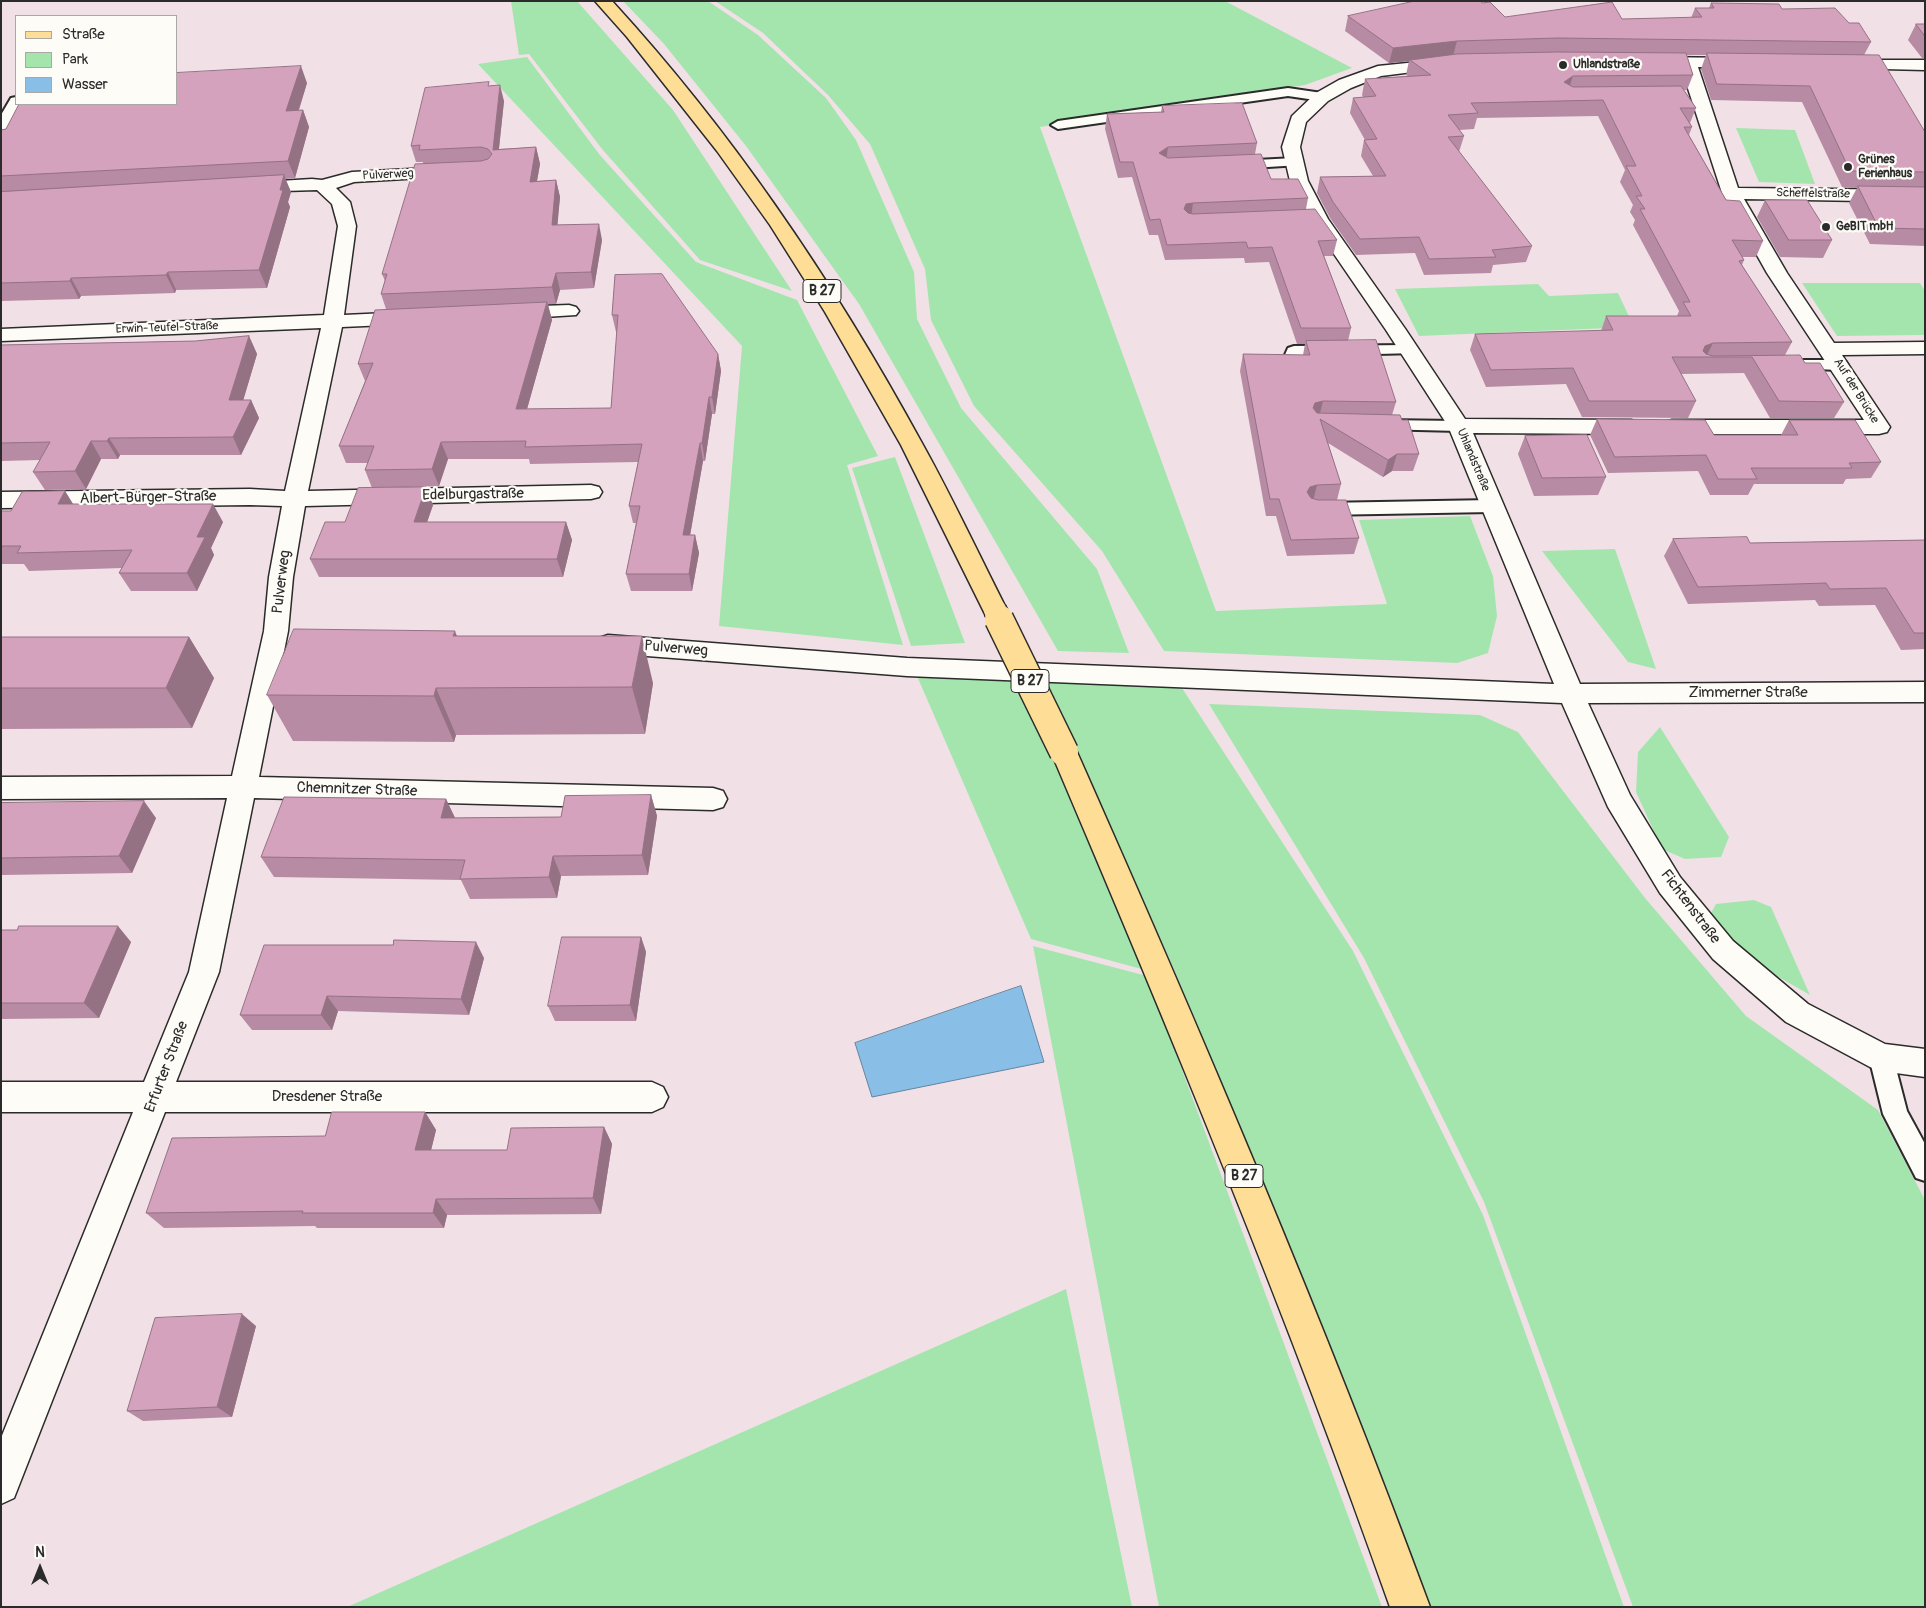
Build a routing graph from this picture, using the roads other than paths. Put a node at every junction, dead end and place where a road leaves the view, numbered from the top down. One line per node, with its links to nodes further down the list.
1 (602, 1): 52 (main road, B 27, bridge)
2 (1630, 62): 4 (street)
3 (1462, 63): 8 (street, Uhlandstraße)
4 (1688, 63): 5 (street); 17 (street, Auf der Brücke)
5 (1758, 64)
6 (1828, 64): 7 (street)
7 (1925, 65)
8 (1322, 97): 10 (lane); 12 (street, Uhlandstraße)
9 (15, 104): 11 (lane)
10 (1058, 125)
11 (1, 126)
12 (1295, 162): 13 (lane); 19 (street, Uhlandstraße)
13 (1225, 165)
14 (467, 171): 15 (street, Pulverweg)
15 (323, 186): 16 (street, Pulverweg); 24 (street, Pulverweg)
16 (228, 188)
17 (1731, 193): 18 (street, Scheffelstraße); 28 (street, Auf der Brücke)
18 (1925, 196)
19 (1319, 219): 20 (lane); 27 (street, Uhlandstraße)
20 (1299, 220)
21 (568, 311): 22 (street)
22 (489, 314)
23 (430, 317): 24 (street, Erwin-Teufel-Straße)
24 (333, 321): 25 (street, Erwin-Teufel-Straße); 34 (street, Pulverweg)
25 (1, 335)
26 (1925, 348): 28 (street)
27 (1410, 350): 30 (lane); 32 (street, Uhlandstraße)
28 (1834, 357): 29 (lane); 32 (street, Auf der Brücke)
29 (1782, 365)
30 (1288, 366)
31 (1366, 425): 32 (lane)
32 (1459, 426): 36 (street, Uhlandstraße)
33 (591, 492): 34 (street, Edelburgastraße)
34 (295, 499): 35 (street, Albert-Bürger-Straße); 38 (street, Pulverweg)
35 (1, 500)
36 (1492, 506): 37 (lane); 41 (street, Uhlandstraße)
37 (1314, 509)
38 (286, 631): 42 (street, Erfurter Straße)
39 (587, 642): 41 (street, Pulverweg)
40 (1925, 692): 41 (street, Zimmerner Straße)
41 (1571, 694): 45 (street, Fichtenstraße)
42 (242, 787): 43 (street, Chemnitzer Straße); 44 (street, Chemnitzer Straße); 48 (street, Erfurter Straße)
43 (1, 788)
44 (713, 799)
45 (1881, 1057): 46 (street, Fichtenstraße); 50 (lane)
46 (1925, 1063)
47 (1, 1097): 48 (street, Dresdener Straße)
48 (156, 1097): 49 (street, Dresdener Straße); 51 (street, Erfurter Straße)
49 (652, 1097)
50 (1925, 1169)
51 (1, 1485)
52 (1410, 1607)

